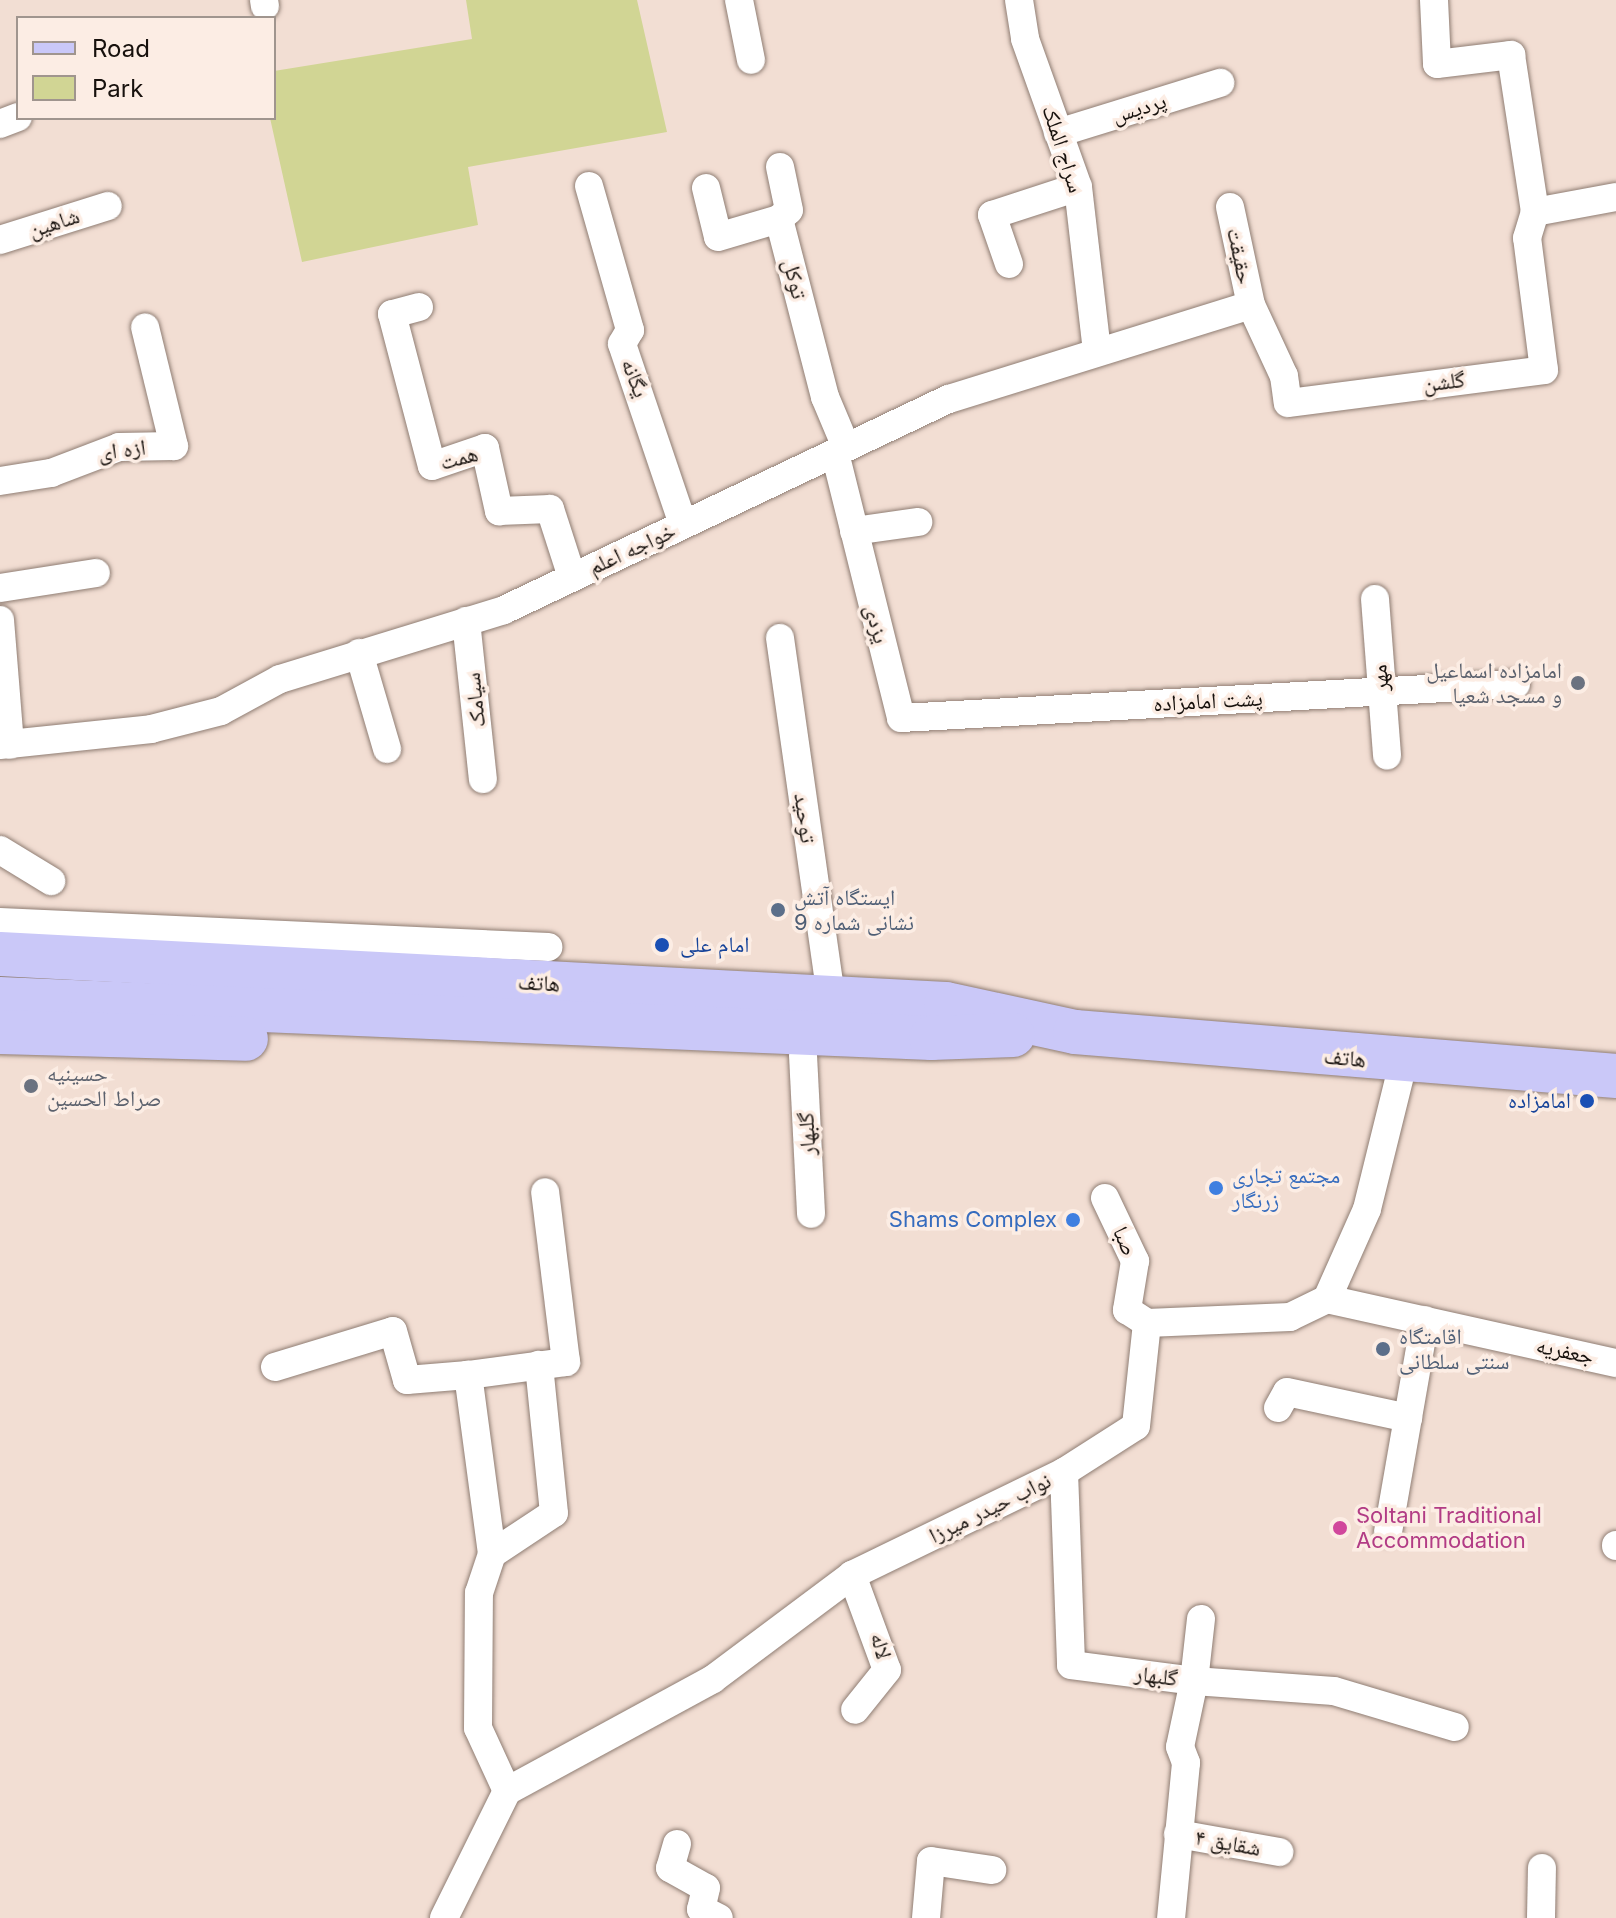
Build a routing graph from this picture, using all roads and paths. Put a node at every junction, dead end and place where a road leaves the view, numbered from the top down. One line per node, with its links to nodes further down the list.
1 (739, 0): 4 (street)
2 (1019, 0): 6 (street, سراج الملک)
3 (1434, 0): 14 (street, گلشن)
4 (751, 60)
5 (1220, 83): 6 (street, پردیس)
6 (1058, 133): 9 (street, سراج الملک)
7 (780, 167): 15 (street)
8 (589, 186): 25 (street, یگانه)
9 (1078, 187): 17 (street); 21 (street, سراج الملک)
10 (706, 188): 15 (street)
11 (1616, 197): 14 (street)
12 (108, 206): 16 (street, شاهین)
13 (1230, 207): 18 (street, حقیقت)
14 (1535, 212): 18 (street, گلشن)
15 (779, 219): 22 (street, توکل)
16 (0, 240)
17 (1009, 264)
18 (1251, 305): 21 (street, خواجه اعلم)
19 (419, 307): 28 (street, همت)
20 (145, 327): 23 (street, ازه ای)
21 (1097, 350): 22 (street, خواجه اعلم)
22 (840, 450): 25 (street, خواجه اعلم); 26 (street, یزدی)
23 (0, 481)
24 (918, 522): 26 (street)
25 (683, 524): 28 (street, خواجه اعلم)
26 (854, 531): 37 (street, یزدی)
27 (96, 573): 29 (street)
28 (572, 577): 32 (street, خواجه اعلم)
29 (0, 588)
30 (1375, 599): 36 (street, مهر)
31 (0, 620): 38 (street)
32 (466, 621): 34 (street, خواجه اعلم); 41 (street, سیامک)
33 (780, 638): 47 (street, توحید)
34 (359, 653): 38 (street, خواجه اعلم); 39 (street)
35 (1516, 684): 36 (street, پشت امامزاده)
36 (1381, 691): 37 (street, پشت امامزاده); 40 (street, مهر)
37 (901, 718)
38 (5, 745)
39 (387, 749)
40 (1387, 756)
41 (483, 779)
42 (0, 850): 43 (street)
43 (51, 881)
44 (0, 922): 45 (street)
45 (548, 947)
46 (0, 954): 47 (main road, هاتف)
47 (831, 998): 50 (main road, هاتف)
48 (0, 999): 51 (main road, هاتف)
49 (0, 1032): 52 (main road)
50 (1075, 1032): 51 (main road, هاتف); 53 (main road, هاتف)
51 (931, 1038): 52 (main road)
52 (803, 1055): 57 (street, گلبهار)
53 (1403, 1063): 54 (main road, هاتف); 58 (street)
54 (1616, 1076)
55 (545, 1192): 62 (street)
56 (1105, 1198): 60 (street, صبا)
57 (811, 1214)
58 (1327, 1299): 59 (street, جعفریه); 60 (street)
59 (1425, 1320): 61 (street, جعفریه); 66 (street)
60 (1147, 1323): 67 (street, نواب حیدر میرزا)
61 (1616, 1363)
62 (539, 1365): 64 (street); 69 (street)
63 (275, 1367): 64 (street)
64 (468, 1375): 69 (street)
65 (1278, 1408): 66 (street)
66 (1408, 1418): 68 (street)
67 (1064, 1472): 70 (street, نواب حیدر میرزا); 72 (street, گلبهار)
68 (1388, 1532)
69 (492, 1554): 75 (street)
70 (852, 1575): 73 (street, لاله); 75 (street, نواب حیدر میرزا)
71 (1201, 1619): 72 (street)
72 (1194, 1681): 74 (street); 76 (street, گلبهار)
73 (855, 1710)
74 (1455, 1727)
75 (507, 1791): 81 (street)
76 (1178, 1834): 78 (street, شقایق ۴); 84 (street, گلبهار)
77 (677, 1844): 82 (street)
78 (1279, 1852)
79 (1542, 1868): 85 (street)
80 (992, 1870): 83 (street)
81 (444, 1918)
82 (719, 1918)
83 (926, 1918)
84 (1171, 1918)
85 (1541, 1918)

